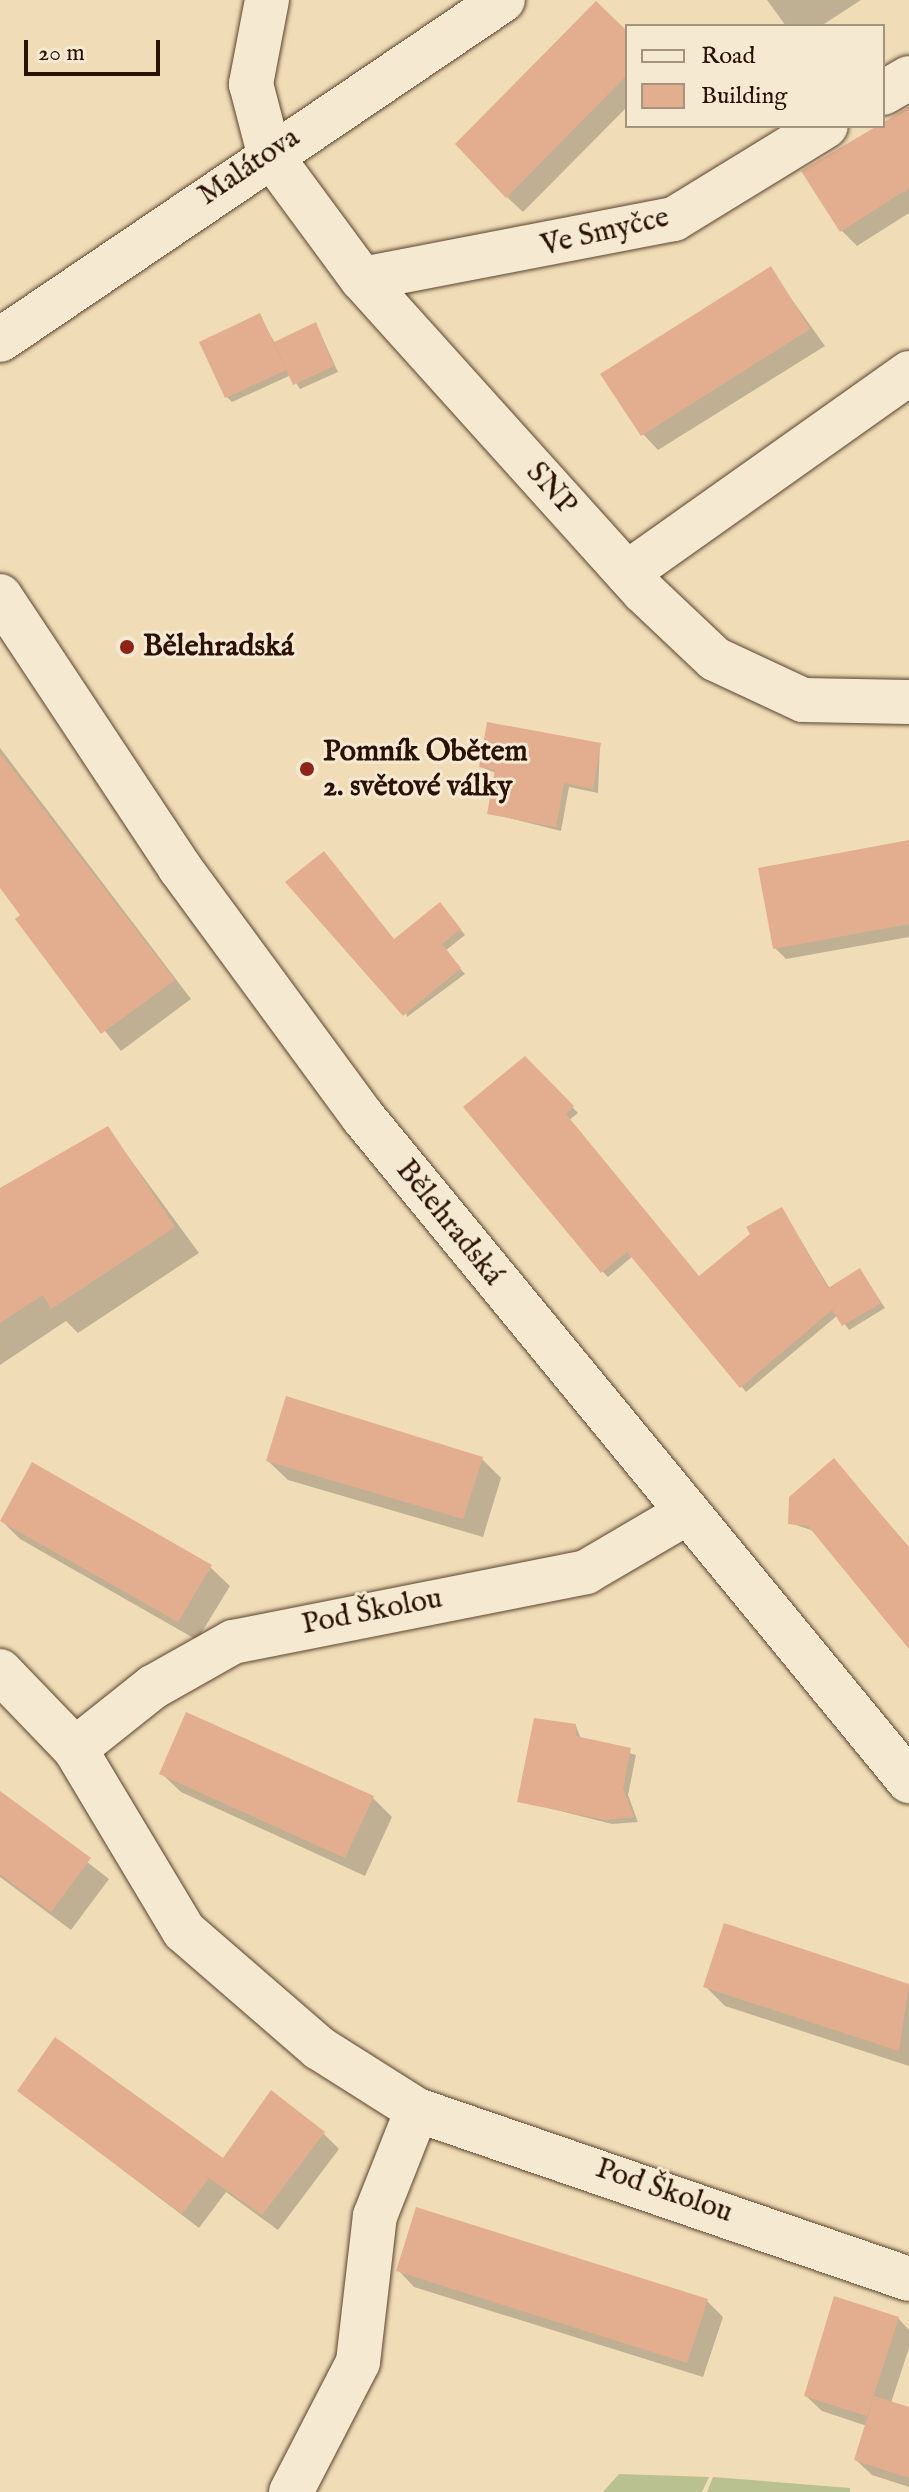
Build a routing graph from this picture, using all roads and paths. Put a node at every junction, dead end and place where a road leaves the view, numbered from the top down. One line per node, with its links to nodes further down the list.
1 (267, 0): 6 (street)
2 (503, 0): 6 (street, Malátova)
3 (909, 78): 4 (street)
4 (885, 92)
5 (823, 128): 7 (street, Ve Smyčce)
6 (269, 153): 7 (street, SNP); 8 (street, Malátova)
7 (362, 279): 10 (street, SNP)
8 (0, 340)
9 (900, 380): 10 (street)
10 (627, 573): 12 (street, SNP)
11 (0, 596): 13 (street, Bělehradská)
12 (909, 702)
13 (685, 1514): 15 (street, Pod Školou); 16 (street, Bělehradská)
14 (0, 1671): 15 (street, Pod Školou)
15 (75, 1749): 17 (street, Pod Školou)
16 (909, 1781)
17 (417, 2110): 18 (street, Pod Školou); 19 (street)
18 (909, 2279)
19 (291, 2492)

